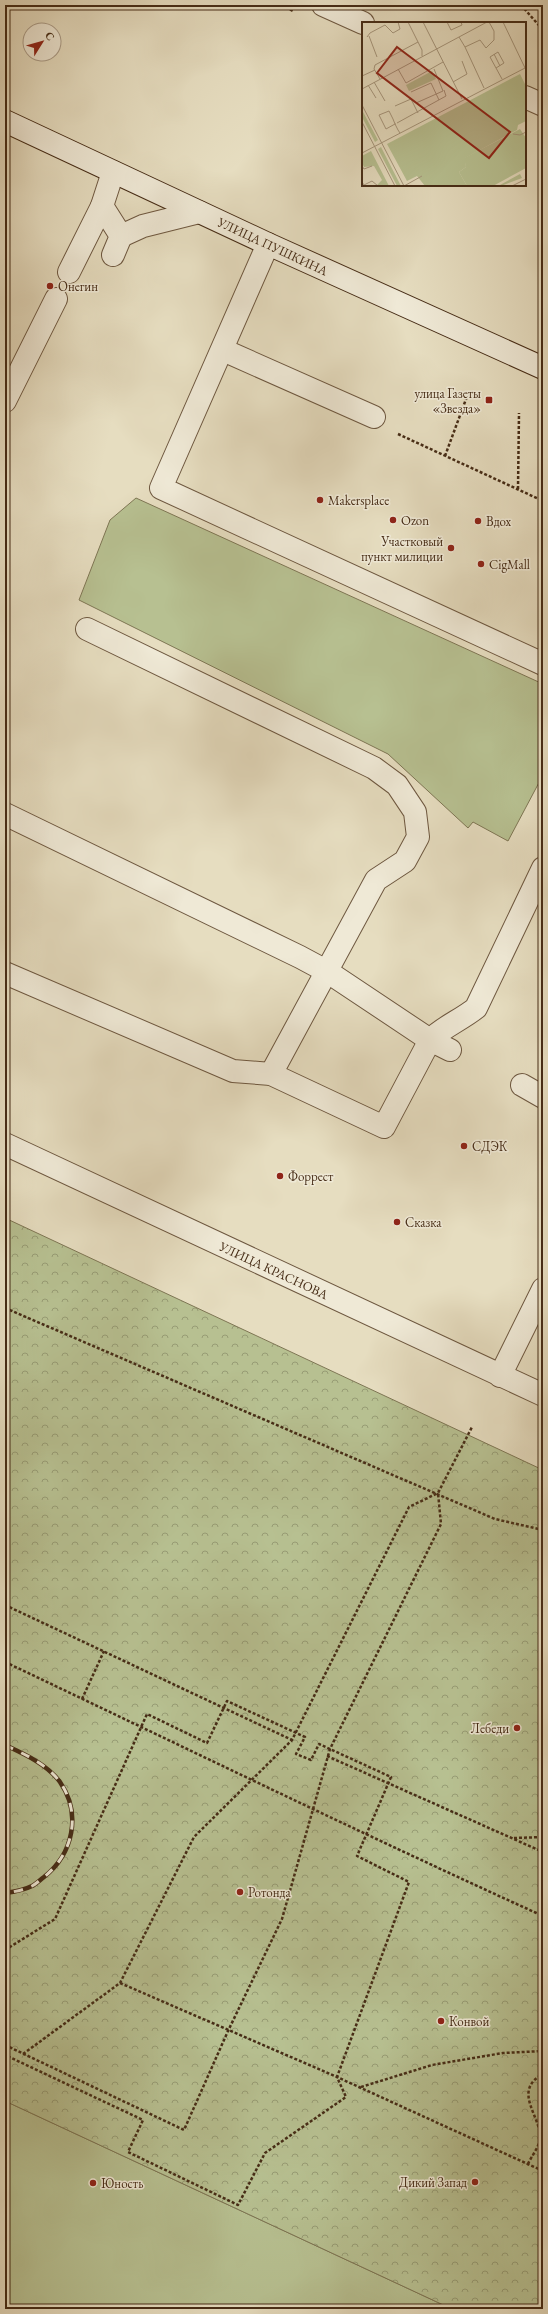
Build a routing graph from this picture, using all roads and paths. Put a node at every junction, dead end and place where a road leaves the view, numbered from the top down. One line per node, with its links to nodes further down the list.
1 (323, 5): 3 (street)
2 (521, 5): 4 (path)
3 (362, 23)
4 (543, 30)
5 (526, 97): 6 (street)
6 (543, 105)
7 (5, 121): 8 (street, УЛИЦА ПУШКИНА)
8 (113, 172): 9 (street); 10 (street, УЛИЦА ПУШКИНА)
9 (102, 206): 10 (street); 12 (street)
10 (199, 212): 11 (street, УЛИЦА ПУШКИНА)
11 (268, 244): 14 (street); 15 (street, УЛИЦА ПУШКИНА)
12 (69, 272)
13 (56, 299): 17 (street)
14 (223, 350): 19 (street); 24 (street)
15 (543, 368)
16 (469, 391): 20 (path)
17 (5, 401)
18 (519, 414): 21 (path)
19 (374, 417): 20 (path)
20 (445, 456): 21 (path)
21 (518, 489): 22 (path)
22 (543, 501)
23 (87, 629): 27 (street)
24 (543, 664)
25 (5, 814): 27 (street)
26 (543, 868): 29 (street)
27 (328, 972): 29 (street); 31 (street)
28 (5, 974): 31 (street)
29 (430, 1040): 30 (street); 31 (street)
30 (450, 1050)
31 (271, 1074)
32 (522, 1085): 33 (street)
33 (543, 1097)
34 (5, 1144): 37 (street, УЛИЦА КРАСНОВА)
35 (543, 1289): 37 (street)
36 (5, 1308): 40 (path)
37 (500, 1376): 38 (street, УЛИЦА КРАСНОВА)
38 (543, 1395)
39 (472, 1427): 40 (path)
40 (438, 1493): 41 (path); 48 (path); 50 (path)
41 (543, 1530)
42 (5, 1605): 43 (path)
43 (104, 1651): 45 (path); 46 (path)
44 (5, 1662): 45 (path)
45 (82, 1699): 47 (path)
46 (223, 1708): 47 (path); 48 (path); 49 (path)
47 (142, 1727): 52 (path); 60 (path)
48 (296, 1733): 49 (path); 50 (path)
49 (292, 1740): 52 (path)
50 (330, 1749): 51 (path); 53 (path)
51 (327, 1756): 53 (path); 54 (path)
52 (253, 1779): 54 (path); 61 (path)
53 (388, 1783): 55 (path); 57 (path)
54 (313, 1807): 55 (path); 62 (path)
55 (366, 1835): 59 (path); 68 (path)
56 (543, 1837): 57 (path)
57 (512, 1838): 58 (path)
58 (543, 1852)
59 (543, 1916)
60 (5, 1950)
61 (120, 1984): 62 (path); 65 (path)
62 (228, 2031): 65 (path); 68 (path)
63 (5, 2045): 65 (path)
64 (543, 2051): 69 (path)
65 (23, 2054)
66 (5, 2055): 68 (path)
67 (543, 2074): 70 (path)
68 (337, 2077): 69 (path)
69 (360, 2088): 71 (path)
70 (542, 2138): 71 (path)
71 (528, 2164): 72 (path)
72 (543, 2172)

